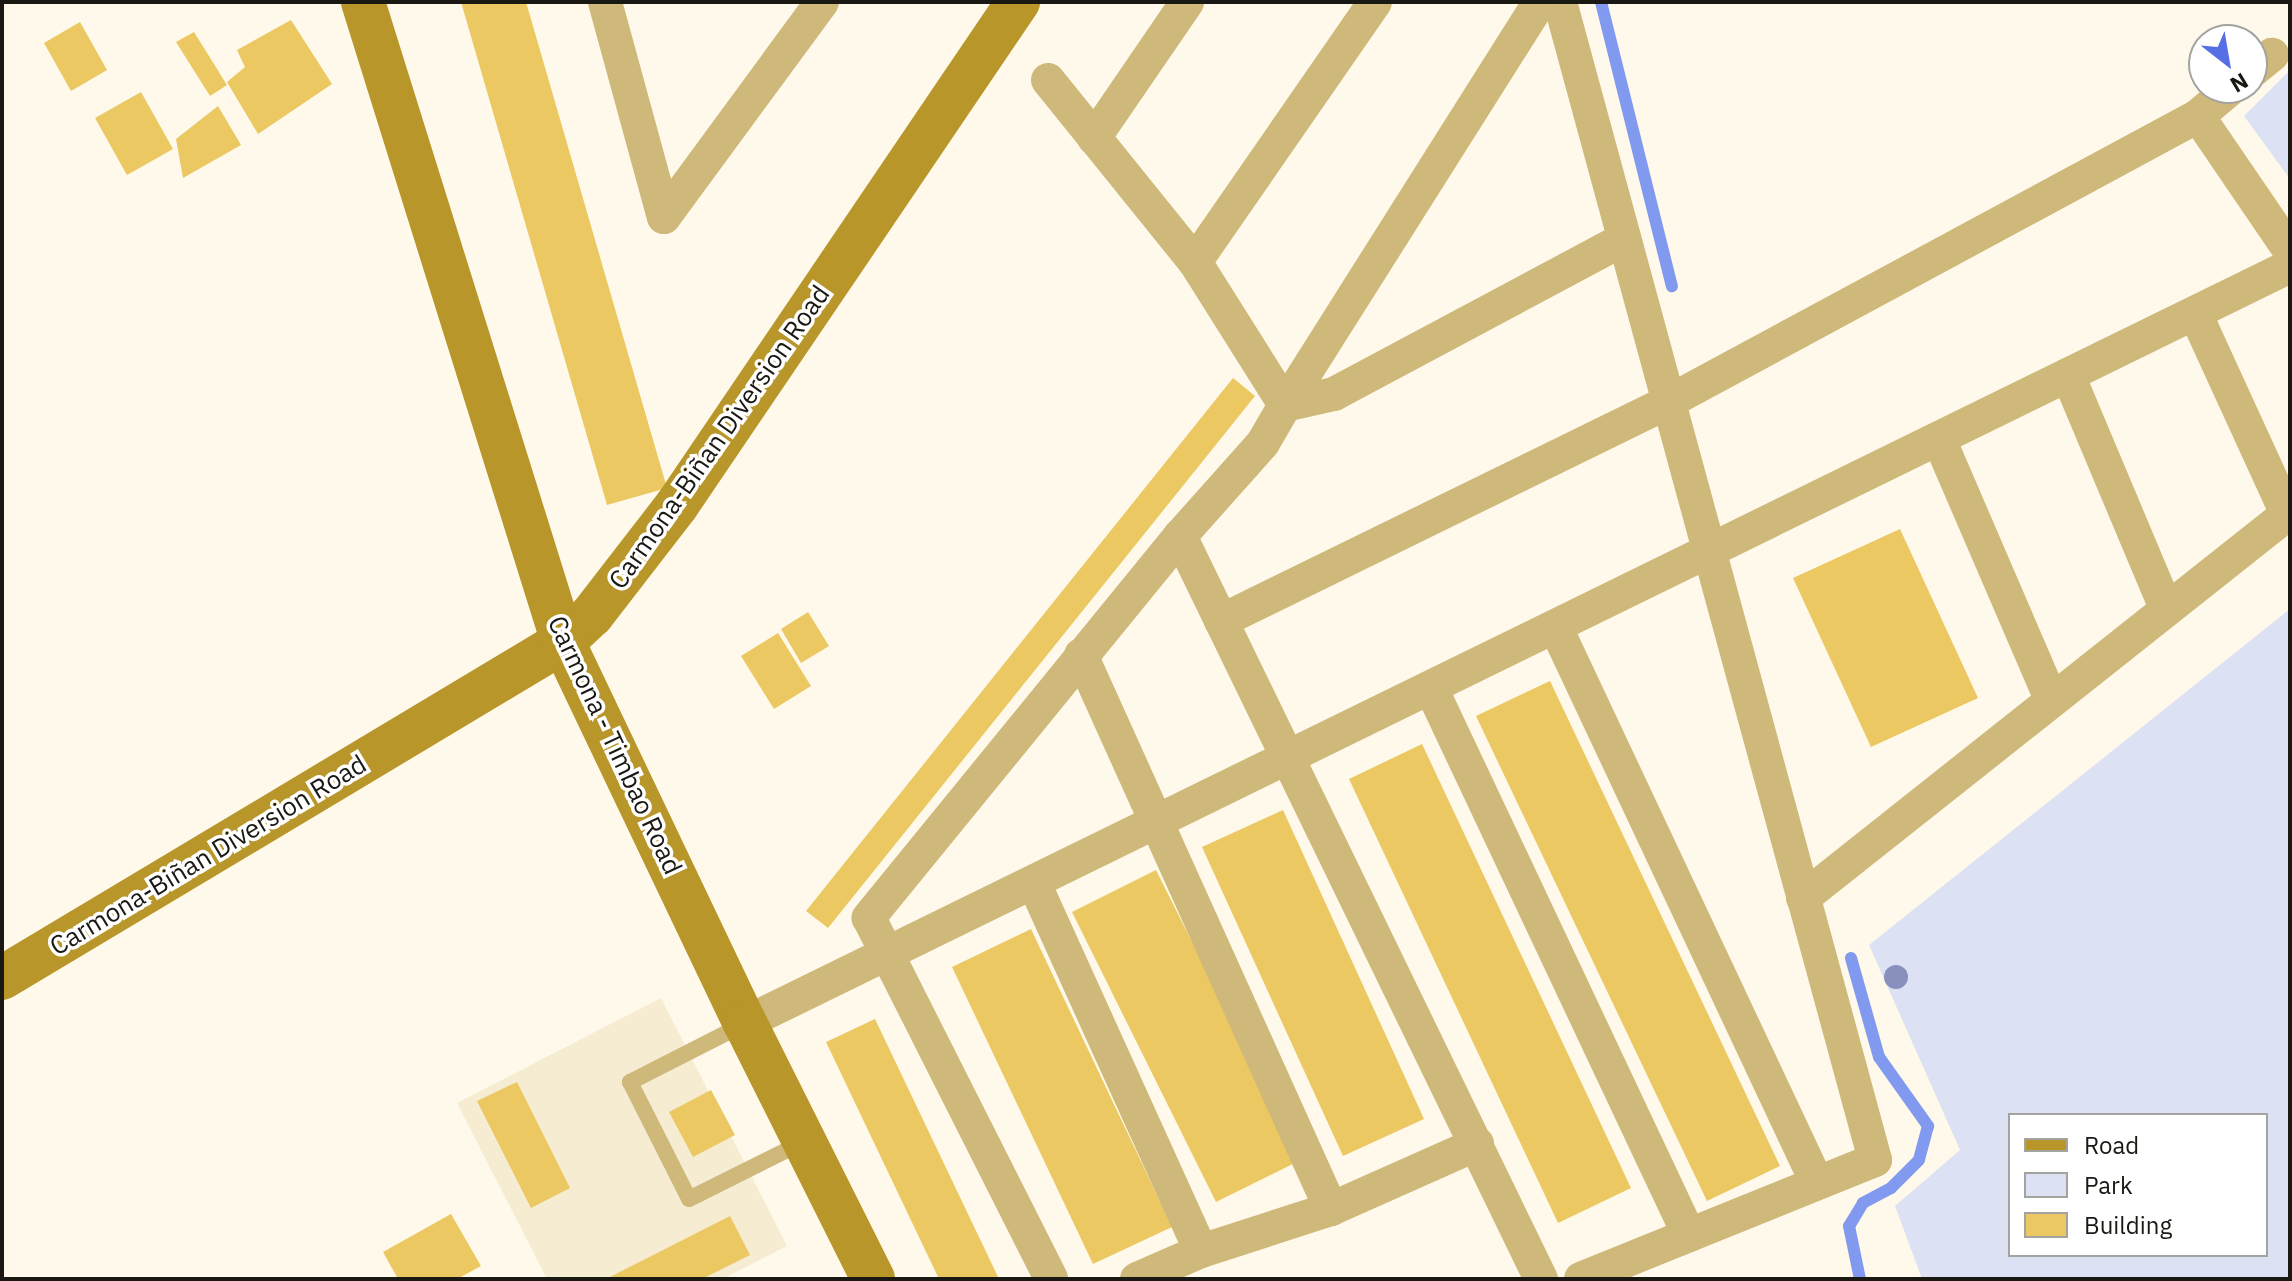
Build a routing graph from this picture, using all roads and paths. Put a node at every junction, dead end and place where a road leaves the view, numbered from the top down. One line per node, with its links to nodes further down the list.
1 (363, 2): 28 (main road, Carmona - Timbao Road)
2 (605, 2): 3 (street)
3 (822, 2)
4 (1018, 2): 28 (main road, Carmona-Biñan Diversion Road)
5 (1187, 2): 12 (street)
6 (1375, 2): 15 (street)
7 (1540, 2): 20 (street)
8 (1560, 2): 13 (street)
9 (1048, 80): 12 (street)
10 (2212, 104): 11 (street)
11 (2198, 116): 14 (street); 19 (street)
12 (1094, 138): 15 (street)
13 (1624, 239): 19 (street); 20 (street)
14 (2290, 251)
15 (1195, 262): 20 (street)
16 (2290, 266): 17 (street)
17 (2195, 313): 18 (street); 22 (street)
18 (2068, 375): 21 (street); 25 (street)
19 (1668, 402): 24 (street); 26 (street)
20 (1285, 405): 23 (street)
21 (1939, 439): 24 (street); 31 (street)
22 (2289, 513): 25 (street)
23 (1180, 536): 26 (street); 29 (street)
24 (1709, 552): 27 (street); 35 (street)
25 (2166, 608): 31 (street)
26 (1221, 621): 32 (street)
27 (1556, 628): 30 (street); 41 (street)
28 (563, 642): 37 (main road, Carmona-Biñan Diversion Road); 38 (main road, Carmona - Timbao Road)
29 (1081, 655): 33 (street); 36 (street)
30 (1431, 688): 32 (street); 43 (street)
31 (2051, 699): 35 (street)
32 (1287, 759): 33 (street); 40 (street)
33 (1159, 822): 34 (street); 42 (street)
34 (1034, 883): 36 (street); 44 (street)
35 (1803, 898): 41 (street)
36 (888, 955): 38 (street); 46 (street)
37 (2, 978)
38 (745, 1023): 39 (main road, Carmona - Timbao Road); 39 (lane)
39 (804, 1141): 45 (main road, Carmona - Timbao Road)
40 (1477, 1144): 42 (street); 48 (street)
41 (1817, 1183): 43 (street)
42 (1331, 1209): 44 (street)
43 (1689, 1235): 49 (street)
44 (1201, 1251): 47 (street)
45 (873, 1279)
46 (1051, 1279)
47 (1137, 1279)
48 (1541, 1279)
49 (1581, 1279)

